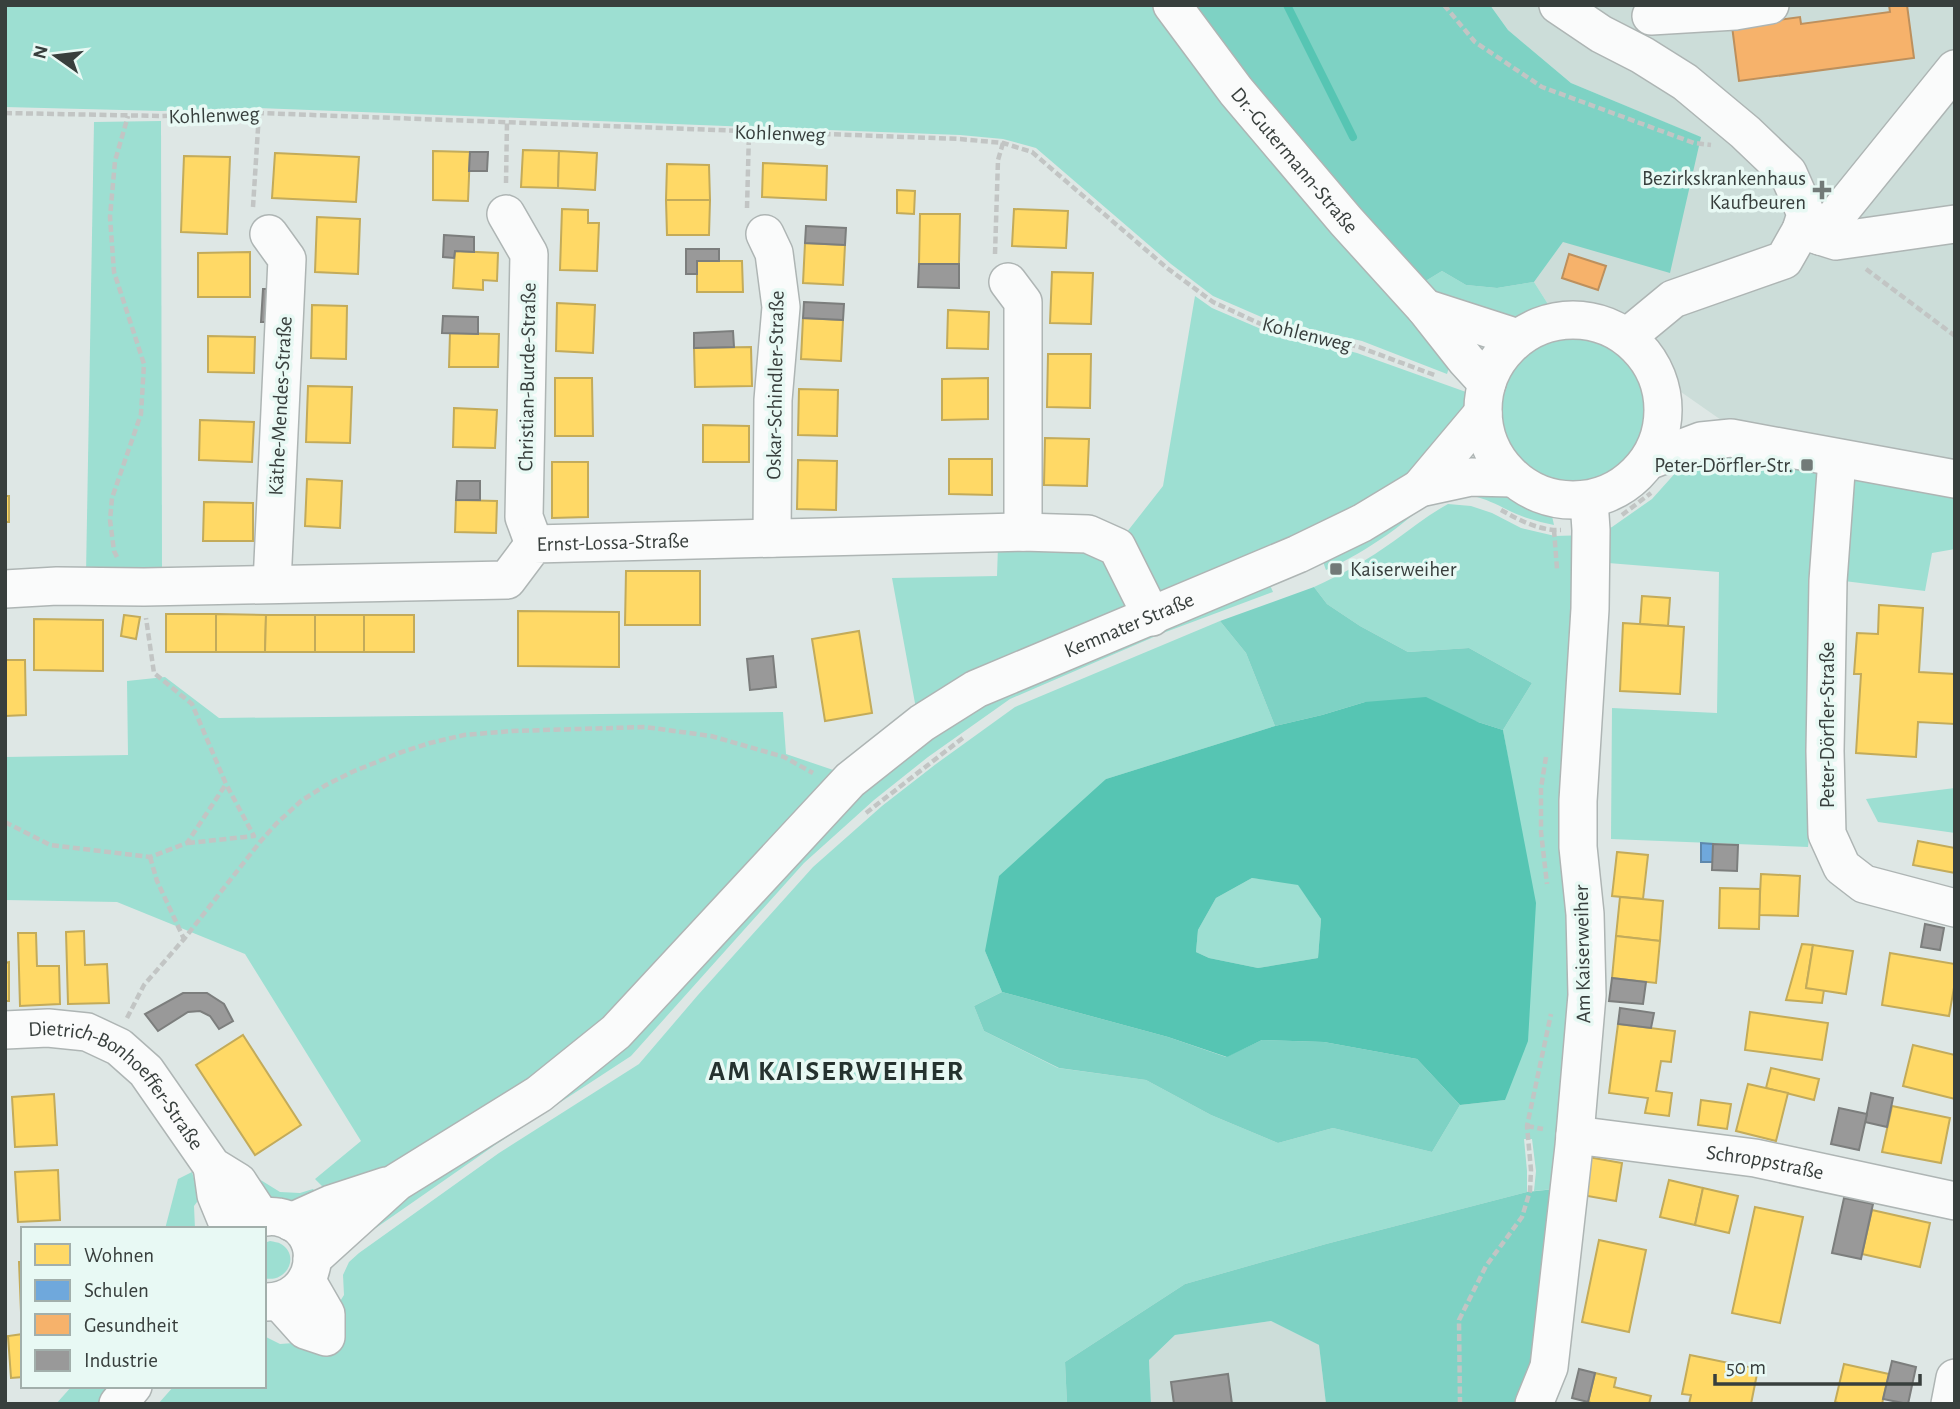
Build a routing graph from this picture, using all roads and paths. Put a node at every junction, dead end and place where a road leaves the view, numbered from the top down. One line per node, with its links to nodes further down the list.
1 (1172, 5): 22 (street, Dr.-Gutermann-Straße)
2 (1444, 5): 13 (path)
3 (1558, 5): 6 (street)
4 (1770, 5): 5 (street)
5 (1650, 10): 6 (street)
6 (1642, 55): 13 (street)
7 (1955, 69): 17 (street)
8 (5, 113): 10 (path, Kohlenweg)
9 (260, 113): 10 (path, Kohlenweg); 11 (path, Kohlenweg); 18 (path)
10 (128, 116): 41 (path)
11 (507, 121): 12 (path, Kohlenweg); 15 (path)
12 (749, 132): 14 (path, Kohlenweg); 19 (path)
13 (1745, 132): 17 (street)
14 (1003, 143): 21 (path); 27 (path, Kohlenweg)
15 (506, 214): 38 (street, Christian-Burde-Straße)
16 (1955, 224): 17 (street)
17 (1811, 233): 24 (street)
18 (269, 234): 40 (street, Käthe-Mendes-Straße)
19 (765, 234): 37 (street, Oskar-Schindler-Straße)
20 (1862, 265): 23 (path)
21 (1007, 282): 36 (street)
22 (1425, 308): 25 (street, Dr.-Gutermann-Straße); 27 (street, Dr.-Gutermann-Straße)
23 (1955, 336)
24 (1627, 337): 25 (street); 26 (street)
25 (1518, 338): 27 (street)
26 (1662, 392): 28 (street); 30 (street)
27 (1485, 396): 32 (street, Kemnater Straße); 33 (street)
28 (1731, 438): 29 (street); 30 (street)
29 (1837, 459): 31 (street); 54 (street, Peter-Dörfler-Straße)
30 (1653, 474): 34 (street); 34 (path)
31 (1955, 479)
32 (1420, 488): 33 (street, Kemnater Straße); 43 (street, Kemnater Straße)
33 (1504, 493): 34 (street); 35 (path)
34 (1590, 515): 35 (path); 59 (street, Am Kaiserweiher)
35 (1554, 530): 39 (path)
36 (1023, 533): 37 (street, Ernst-Lossa-Straße); 43 (street, Ernst-Lossa-Straße)
37 (772, 538): 38 (street, Ernst-Lossa-Straße)
38 (534, 544): 40 (street, Ernst-Lossa-Straße)
39 (1557, 570)
40 (272, 584): 41 (street, Ernst-Lossa-Straße)
41 (144, 587): 42 (street, Ernst-Lossa-Straße); 46 (path)
42 (5, 589)
43 (1152, 617): 47 (street, Kemnater Straße)
44 (967, 735): 47 (path)
45 (1548, 750): 53 (path)
46 (226, 784): 49 (path); 51 (path)
47 (850, 796): 50 (path); 60 (street, Kemnater Straße)
48 (5, 822): 52 (path)
49 (254, 836): 50 (path); 51 (path)
50 (260, 842): 55 (path)
51 (187, 843): 52 (path)
52 (150, 857): 55 (path)
53 (1548, 890)
54 (1955, 908)
55 (184, 939): 58 (path)
56 (1552, 1008): 67 (path)
57 (5, 1030): 58 (street, Dietrich-Bonhoeffer-Straße)
58 (113, 1045): 62 (street, Dietrich-Bonhoeffer-Straße)
59 (1574, 1135): 61 (street, Schroppstraße); 68 (street, Am Kaiserweiher)
60 (397, 1182): 62 (street); 63 (street)
61 (1955, 1201)
62 (255, 1224): 63 (street)
63 (291, 1286)
64 (1955, 1378): 69 (street)
65 (131, 1388): 66 (street)
66 (118, 1404)
67 (1460, 1404)
68 (1534, 1404)
69 (1950, 1404)

